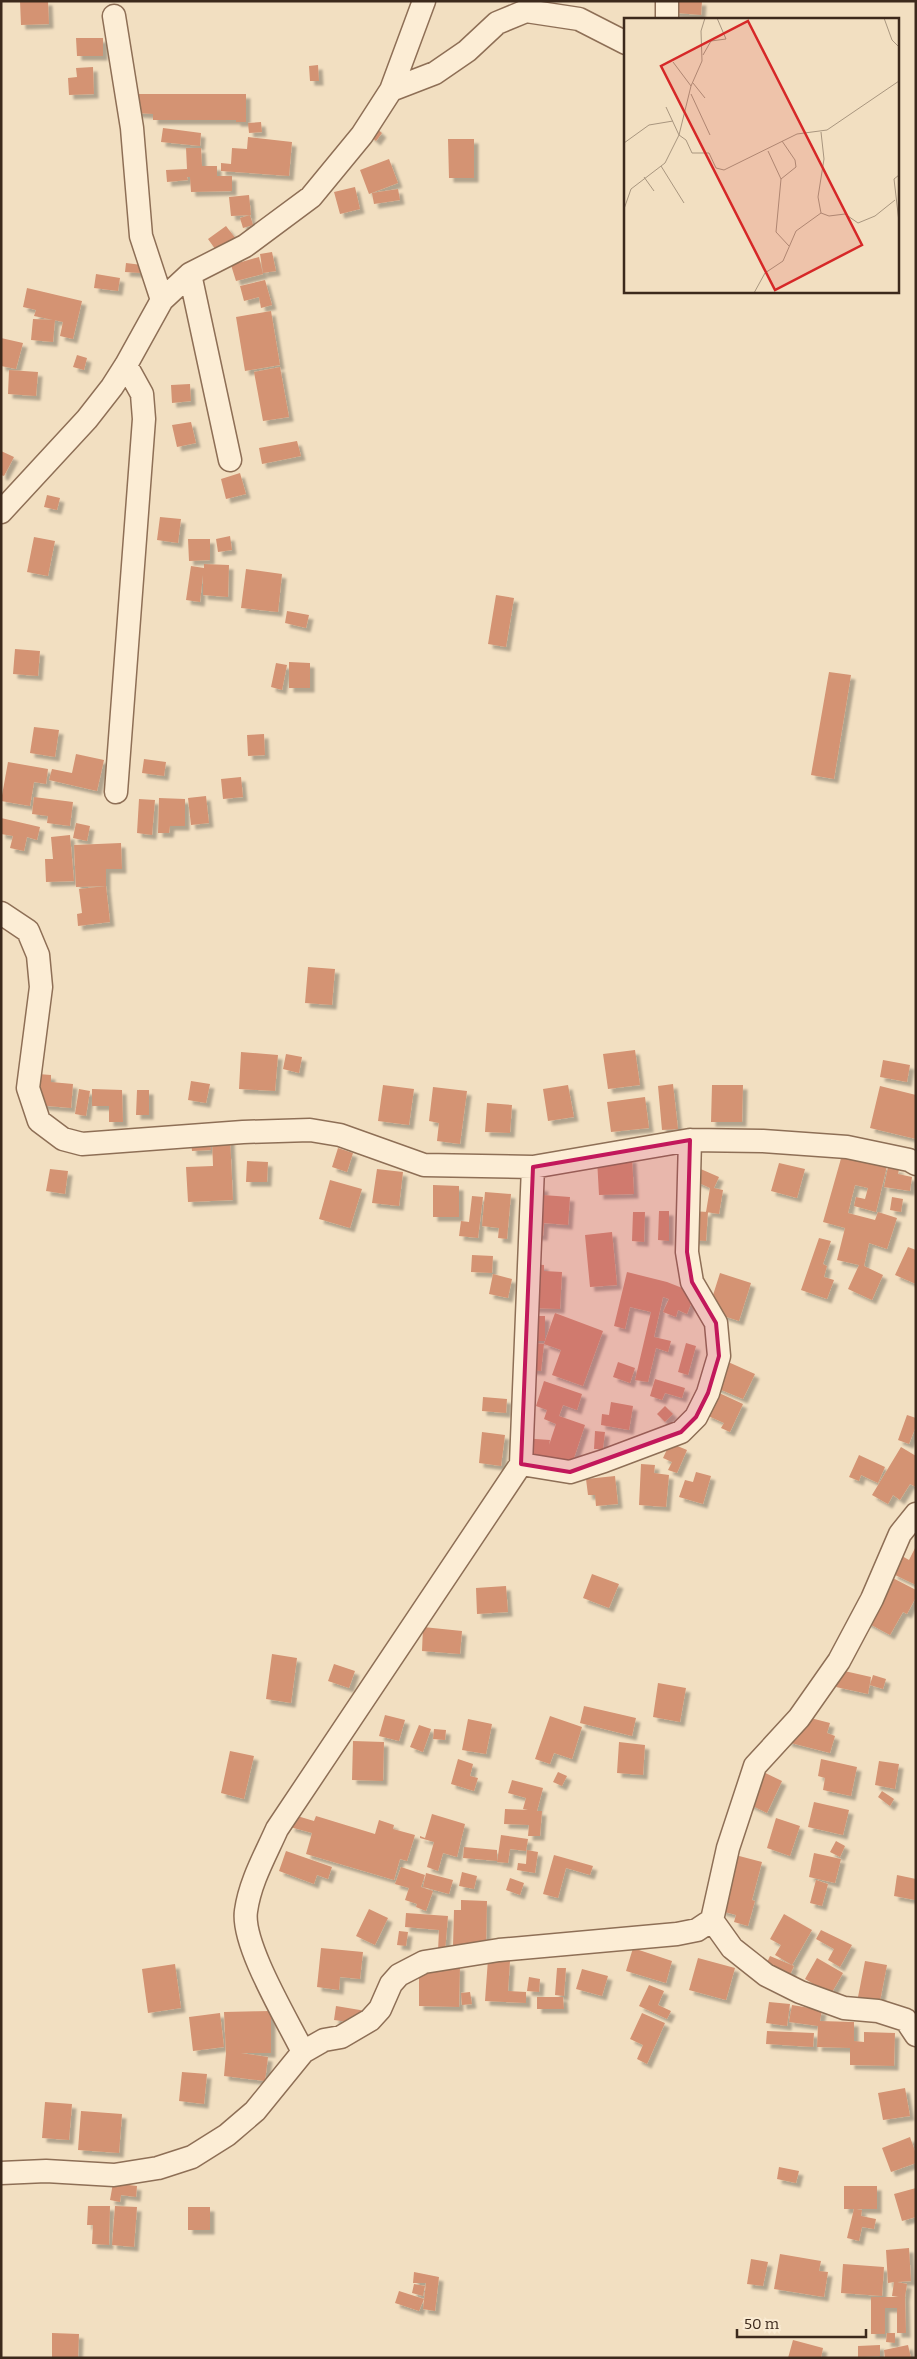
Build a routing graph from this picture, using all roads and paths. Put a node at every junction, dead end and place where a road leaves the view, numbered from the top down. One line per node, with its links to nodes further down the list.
1 (424, 1): 6 (street)
2 (668, 1): 4 (street)
3 (114, 16): 8 (street)
4 (667, 18)
5 (624, 42): 6 (street)
6 (391, 90): 7 (street)
7 (190, 274): 8 (street); 10 (street)
8 (162, 300): 9 (street)
9 (126, 365): 11 (street); 12 (street)
10 (230, 460)
11 (1, 512)
12 (116, 792)
13 (1, 914): 16 (street)
14 (690, 1140): 15 (street); 16 (street); 17 (street)
15 (916, 1164)
16 (533, 1167): 17 (street)
17 (521, 1464): 21 (street)
18 (916, 1514): 19 (street)
19 (712, 1920): 20 (street); 21 (street)
20 (916, 2035)
21 (303, 2052): 22 (street)
22 (1, 2173)

